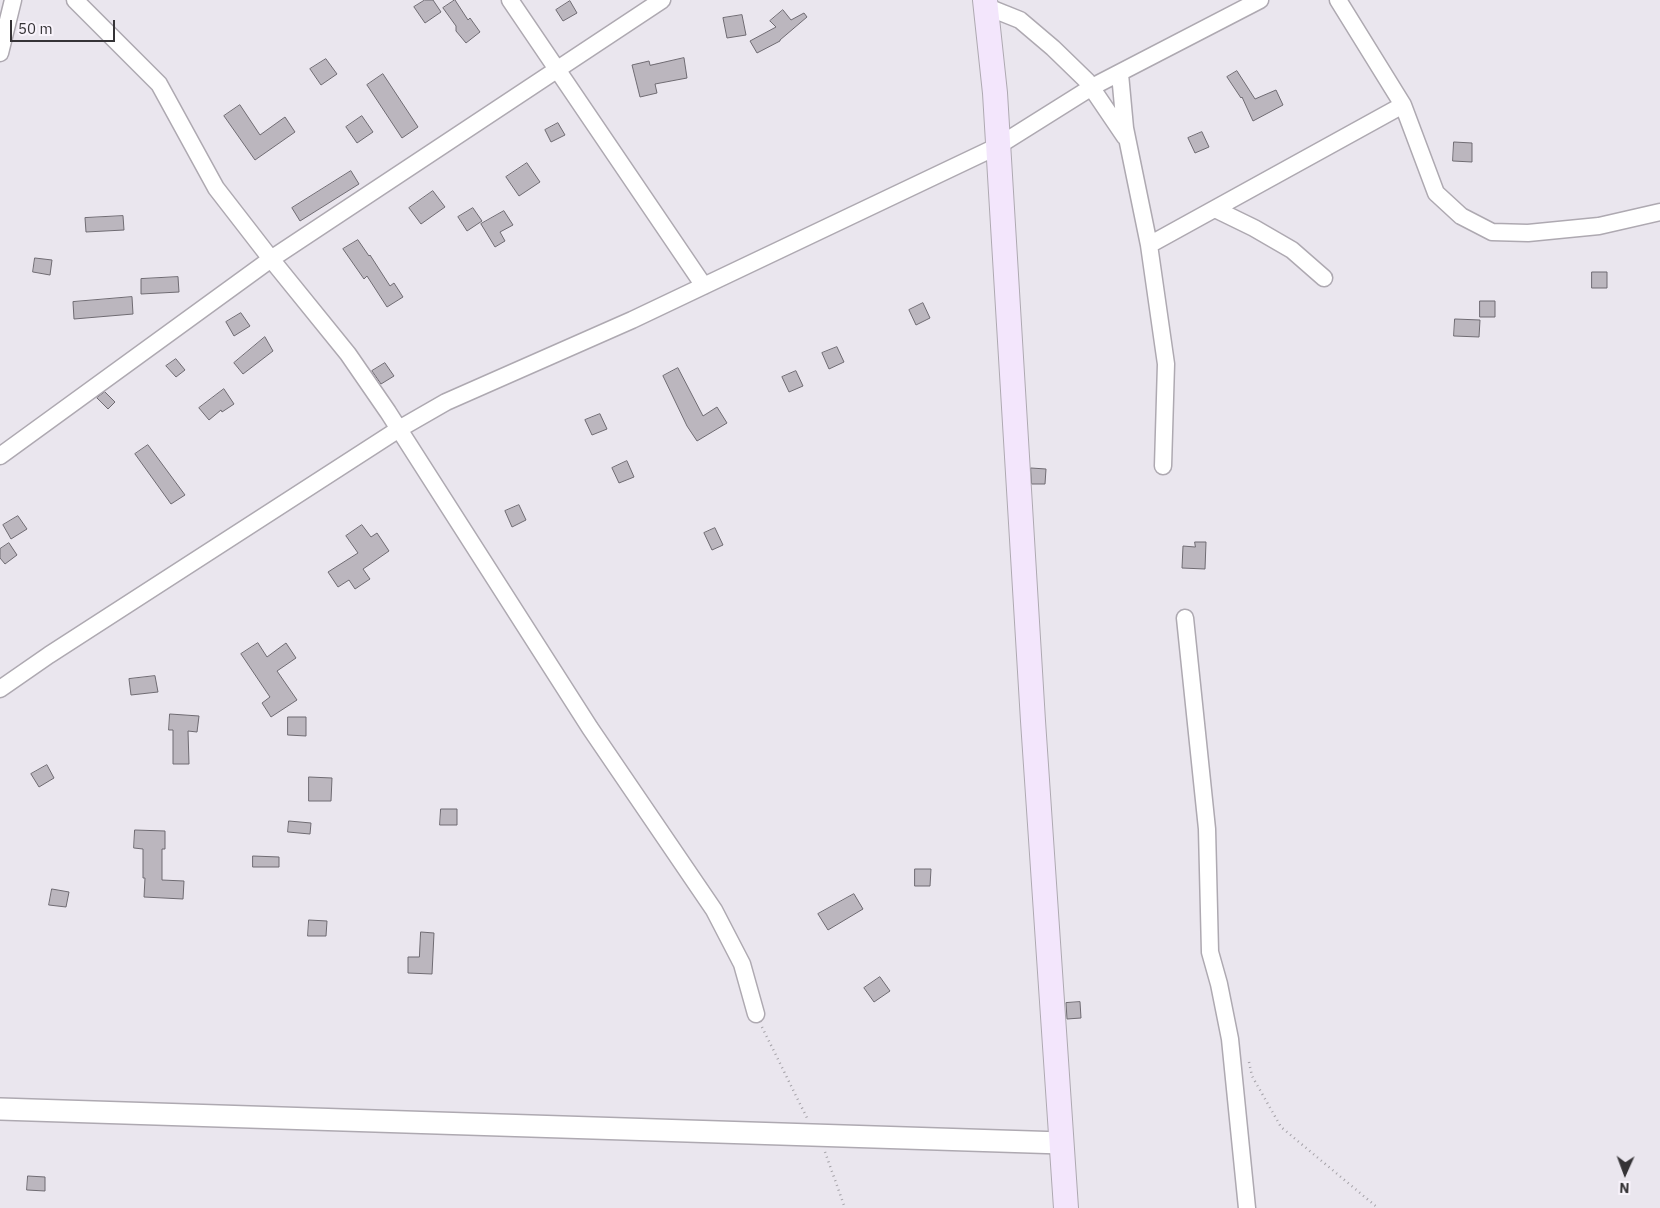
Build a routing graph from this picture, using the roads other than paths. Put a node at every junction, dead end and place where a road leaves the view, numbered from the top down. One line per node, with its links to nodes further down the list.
1 (14, 0): 8 (street)
2 (76, 0): 18 (street)
3 (510, 0): 9 (street)
4 (662, 0): 9 (street)
5 (1260, 0): 10 (street)
6 (1338, 0): 12 (street)
7 (985, 3): 11 (street); 14 (main road)
8 (0, 53)
9 (557, 70): 18 (street); 20 (street)
10 (1120, 74): 11 (street); 13 (street)
11 (1092, 87): 13 (street); 14 (street)
12 (1403, 105): 15 (street); 16 (street)
13 (1128, 141): 17 (street)
14 (998, 146): 20 (street); 28 (main road)
15 (1215, 209): 17 (street); 19 (street)
16 (1660, 212)
17 (1149, 245): 23 (street)
18 (271, 259): 21 (street); 22 (street)
19 (1324, 278)
20 (704, 286): 21 (street)
21 (399, 429): 25 (street); 26 (street)
22 (0, 456)
23 (1163, 466)
24 (1185, 618): 30 (street)
25 (0, 689)
26 (756, 1014)
27 (0, 1109): 28 (street)
28 (1062, 1143): 29 (main road)
29 (1066, 1208)
30 (1246, 1208)

